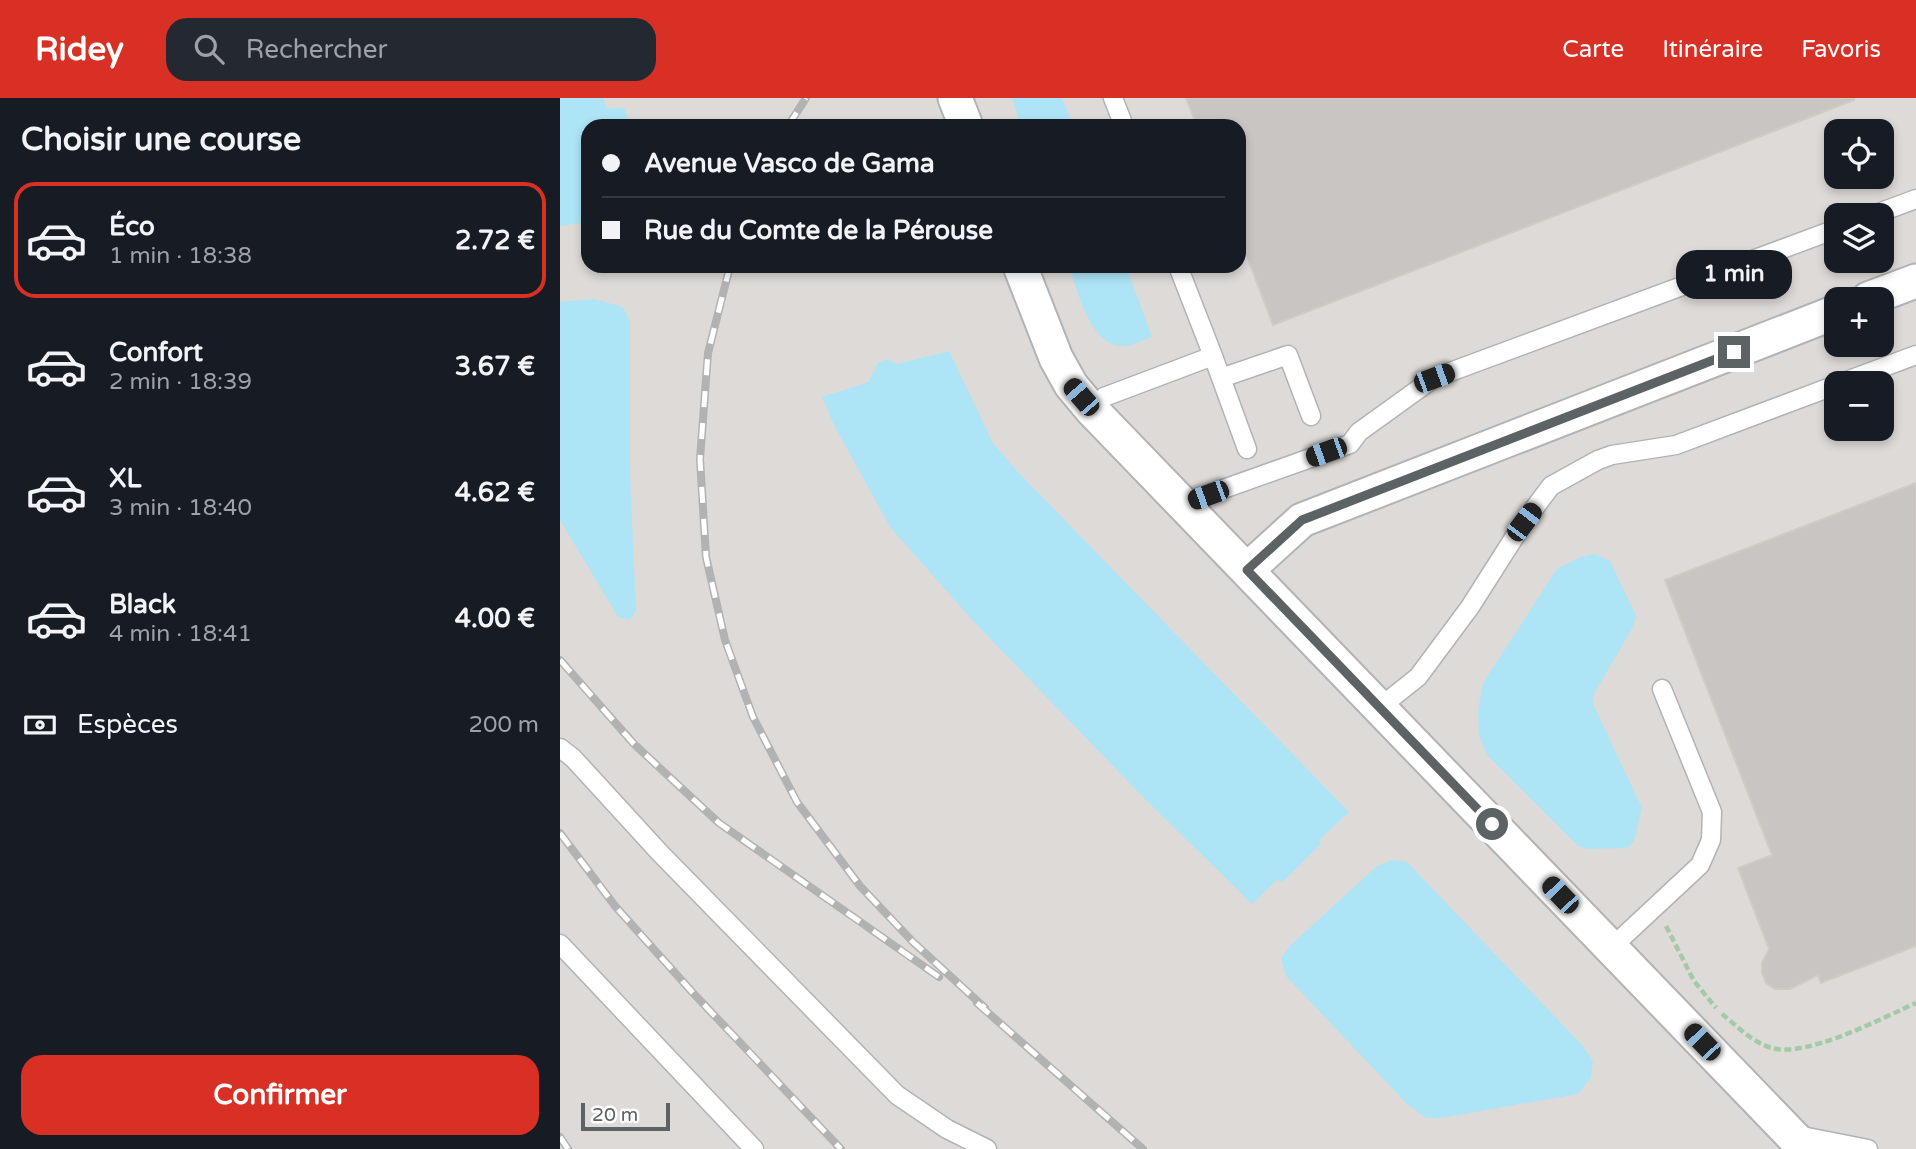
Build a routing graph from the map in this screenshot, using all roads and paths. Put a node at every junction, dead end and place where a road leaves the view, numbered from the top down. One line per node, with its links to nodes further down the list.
1 (955, 98): 3 (street)
2 (1113, 98): 4 (lane)
3 (962, 119)
4 (1121, 119)
5 (1916, 199): 6 (lane)
6 (1894, 207)
7 (1824, 233): 21 (lane)
8 (1023, 273): 18 (street)
9 (1181, 273): 14 (lane)
10 (1916, 281): 11 (street)
11 (1894, 289)
12 (1824, 317): 22 (street)
13 (1916, 355): 15 (lane)
14 (1213, 356): 16 (lane); 18 (lane)
15 (1873, 371)
16 (1221, 378): 19 (lane); 20 (lane)
17 (1824, 390): 24 (lane)
18 (1091, 409): 21 (street)
19 (1311, 416)
20 (1247, 449)
21 (1184, 503): 22 (street)
22 (1247, 570): 24 (street)
23 (1662, 689): 26 (lane)
24 (1379, 708): 28 (street)
25 (560, 748): 32 (lane)
26 (1655, 907): 28 (lane); 29 (path)
27 (560, 944): 31 (lane)
28 (1611, 948): 30 (street)
29 (1916, 1003)
30 (1797, 1141): 33 (lane)
31 (754, 1149)
32 (987, 1149)
33 (1868, 1149)

